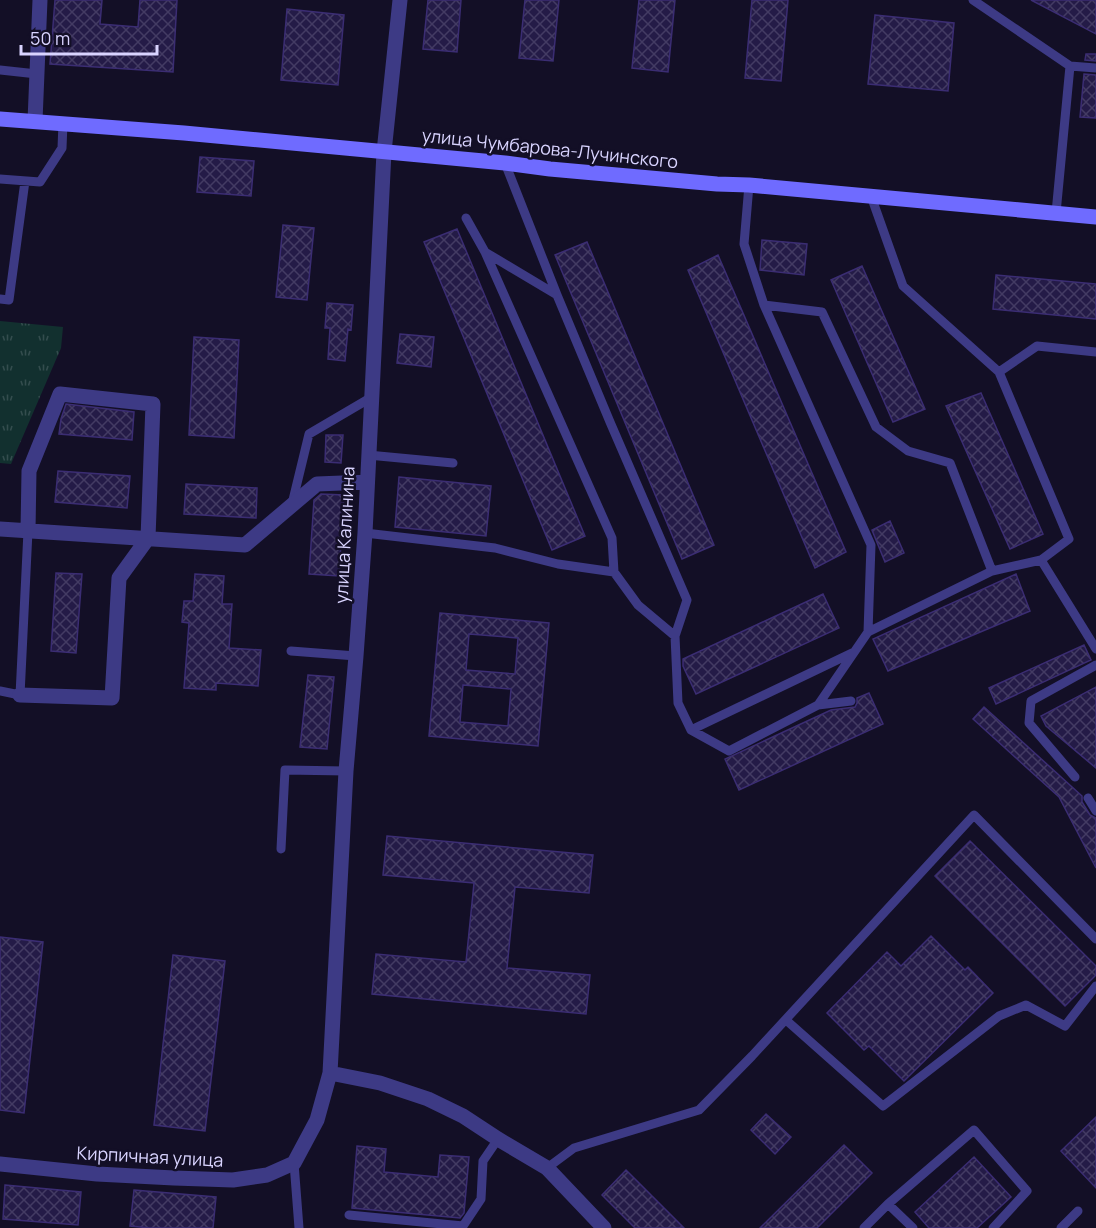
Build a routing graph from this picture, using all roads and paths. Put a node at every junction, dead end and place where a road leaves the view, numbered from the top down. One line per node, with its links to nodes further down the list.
1 (40, 0): 7 (street)
2 (399, 0): 11 (street, улица Калинина)
3 (973, 0): 4 (lane)
4 (1070, 66): 5 (lane); 17 (lane)
5 (1096, 68)
6 (0, 70): 7 (lane)
7 (37, 74): 9 (street)
8 (0, 119): 9 (street, улица Чумбарова-Лучинского)
9 (35, 121): 10 (street, улица Чумбарова-Лучинского)
10 (63, 123): 11 (street, улица Чумбарова-Лучинского); 14 (lane)
11 (384, 152): 12 (street, улица Чумбарова-Лучинского); 26 (street, улица Калинина)
12 (505, 163): 15 (street, улица Чумбарова-Лучинского); 21 (lane)
13 (0, 179): 14 (lane)
14 (25, 181): 22 (lane)
15 (749, 185): 16 (street, улица Чумбарова-Лучинского); 23 (lane)
16 (871, 196): 17 (street, улица Чумбарова-Лучинского); 25 (lane)
17 (1056, 213): 18 (street, улица Чумбарова-Лучинского)
18 (1096, 217)
19 (466, 218): 20 (lane)
20 (485, 252): 21 (lane); 37 (lane)
21 (557, 295): 39 (lane)
22 (0, 299)
23 (764, 305): 36 (lane); 38 (lane)
24 (1096, 352): 25 (lane)
25 (999, 372): 35 (lane)
26 (372, 397): 27 (street, улица Калинина); 30 (lane)
27 (368, 455): 28 (lane); 29 (street, улица Калинина)
28 (453, 463)
29 (367, 482): 30 (street); 33 (street, улица Калинина)
30 (292, 505): 34 (street)
31 (0, 529): 32 (street)
32 (28, 531): 34 (street); 34 (street); 46 (lane)
33 (365, 533): 37 (lane); 43 (street, улица Калинина)
34 (148, 538): 46 (street)
35 (1041, 560): 36 (lane); 40 (lane)
36 (992, 571): 38 (lane)
37 (614, 572): 39 (lane)
38 (868, 632): 42 (lane)
39 (675, 636): 49 (lane)
40 (1096, 649)
41 (291, 651): 43 (lane)
42 (854, 652): 48 (lane); 49 (lane)
43 (356, 656): 50 (street, улица Калинина)
44 (1096, 665): 51 (lane)
45 (0, 692): 46 (lane)
46 (20, 695)
47 (850, 701): 48 (lane)
48 (818, 705): 49 (lane)
49 (691, 730)
50 (346, 771): 54 (lane); 58 (street, улица Калинина)
51 (1076, 777)
52 (1088, 798): 53 (lane)
53 (1096, 811)
54 (281, 849)
55 (1096, 939): 57 (lane)
56 (1096, 986): 57 (lane)
57 (786, 1020): 62 (lane)
58 (330, 1073): 59 (street); 60 (street, улица Калинина)
59 (498, 1139): 62 (street); 65 (lane)
60 (294, 1163): 61 (street, Кирпичная улица); 66 (lane)
61 (0, 1165)
62 (547, 1168): 67 (street)
63 (888, 1204): 68 (lane); 69 (lane); 70 (lane)
64 (1078, 1211): 71 (lane)
65 (349, 1215)
66 (299, 1228)
67 (604, 1228)
68 (864, 1228)
69 (913, 1228)
70 (993, 1228)
71 (1061, 1228)

